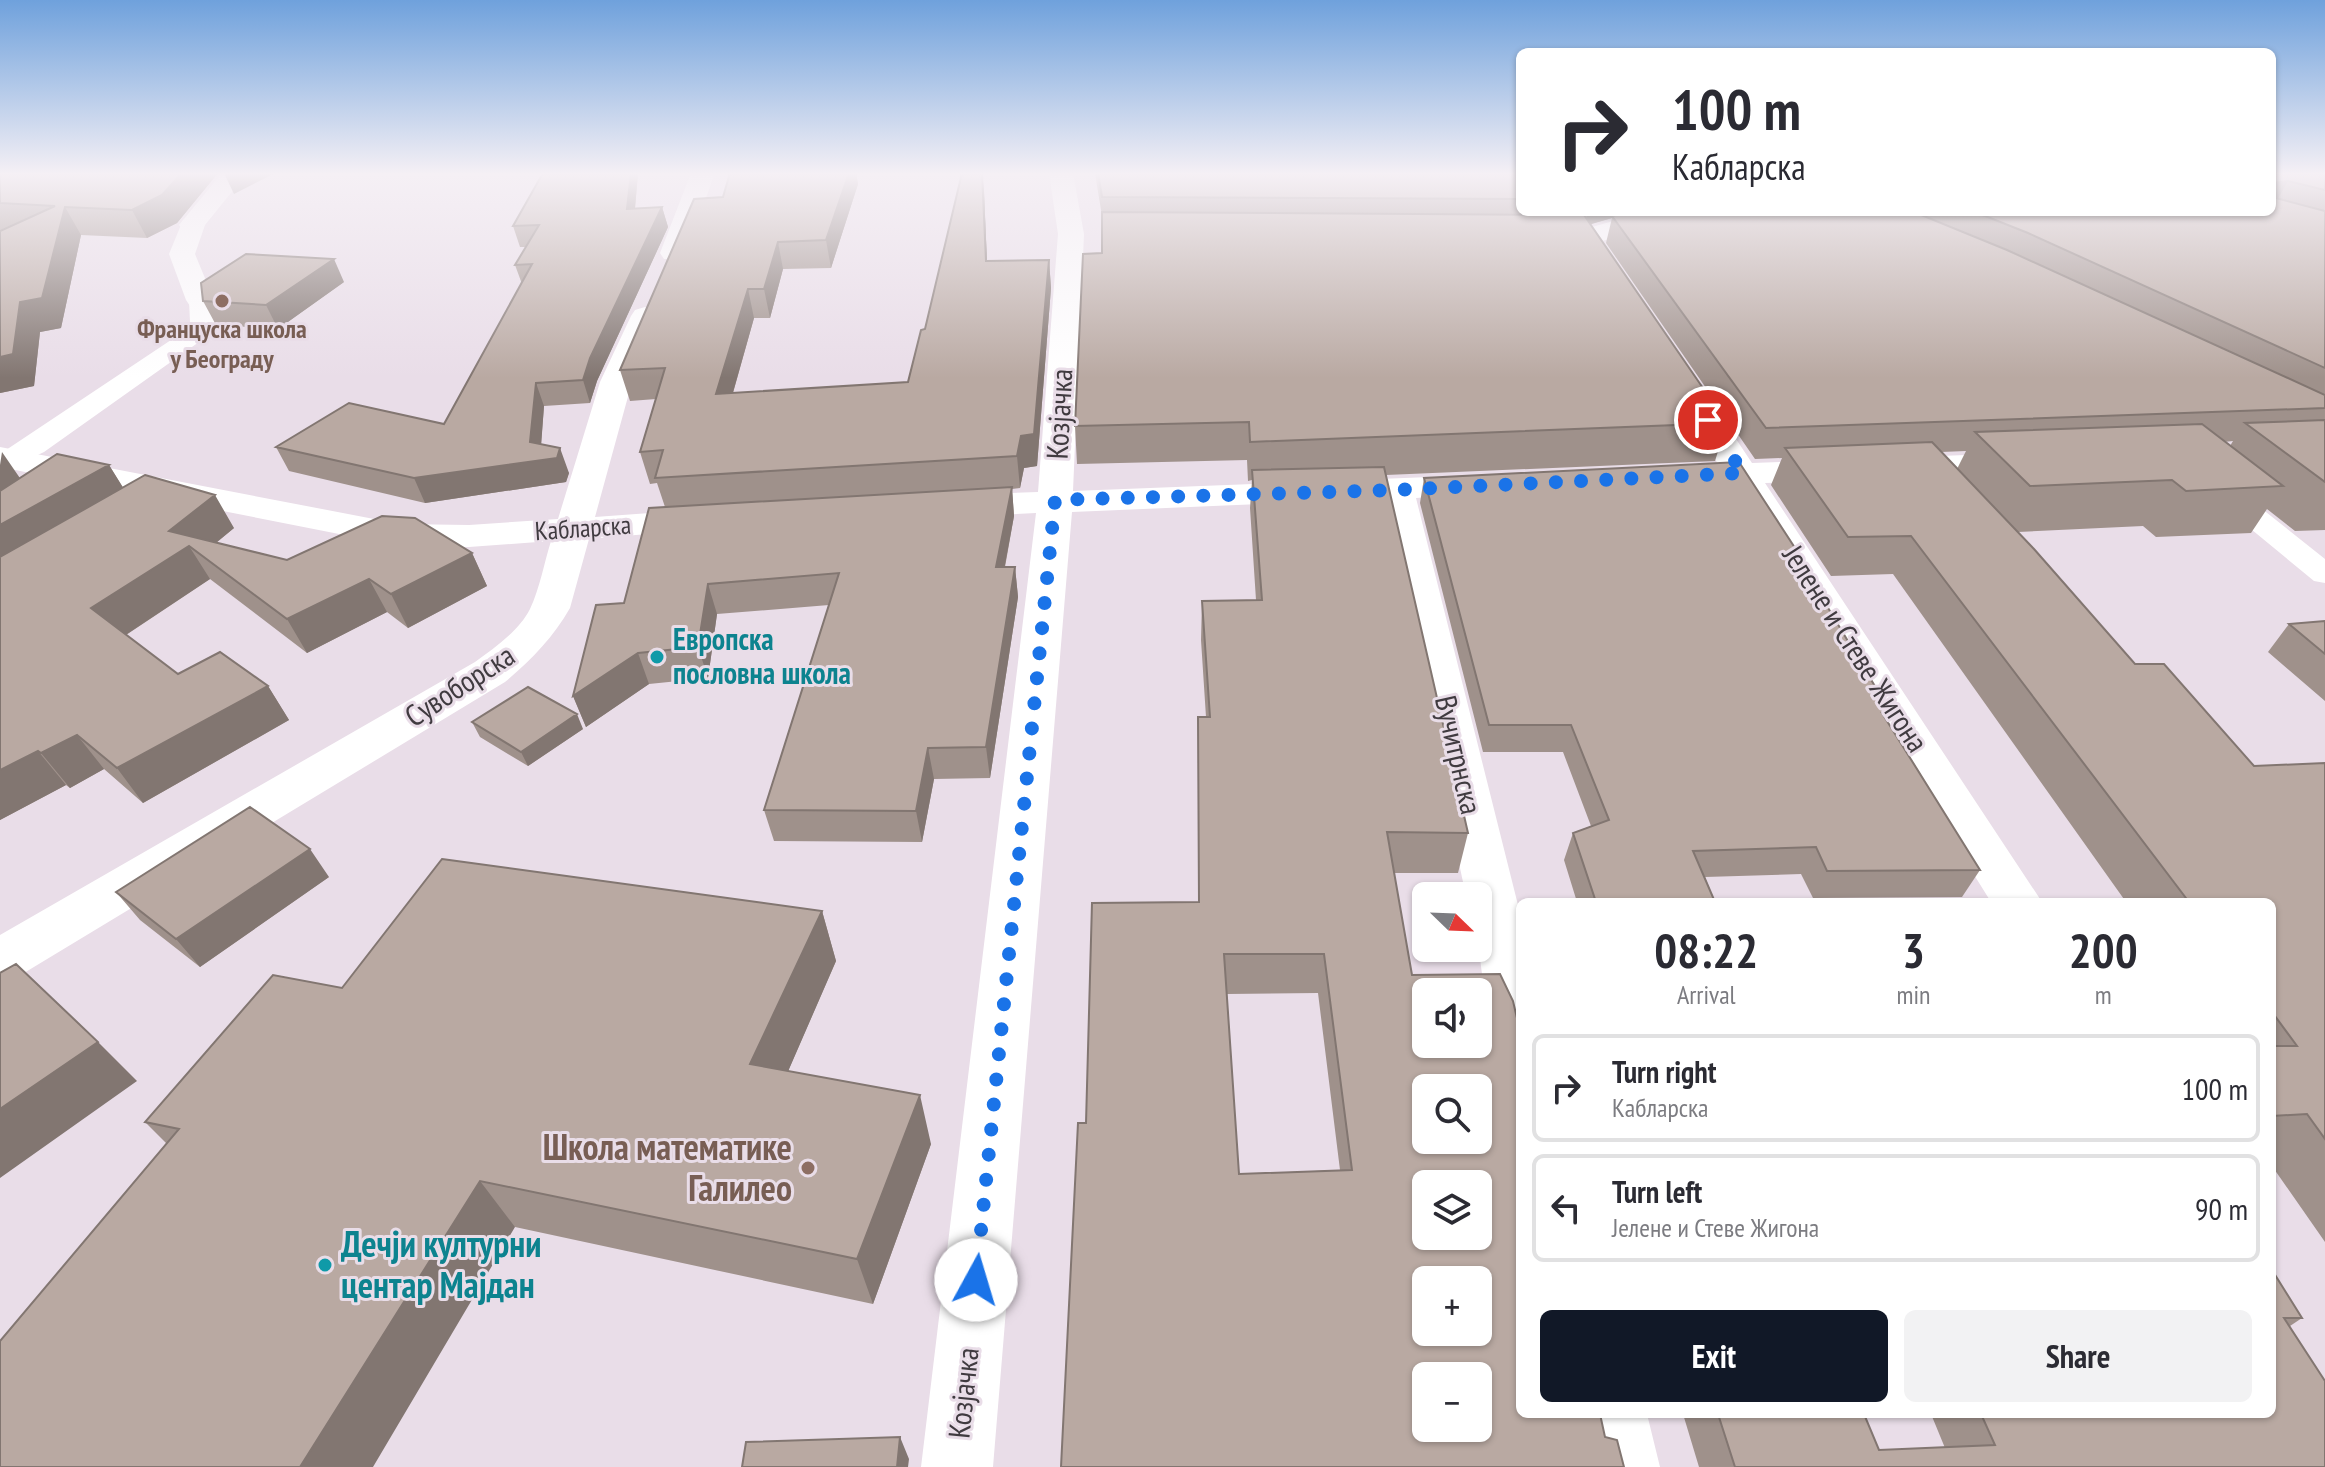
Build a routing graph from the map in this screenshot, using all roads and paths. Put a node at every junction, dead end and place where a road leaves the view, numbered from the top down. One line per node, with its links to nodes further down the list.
1 (186, 241): 6 (street)
2 (678, 241): 20 (street, Сувоборска)
3 (1071, 241): 16 (street, Козјачка)
4 (1589, 241): 5 (street)
5 (1603, 263)
6 (200, 300): 8 (lane)
7 (1673, 368): 10 (street, Јелене и Стеве Жигона)
8 (4, 460): 14 (street, Кабларска)
9 (2059, 462): 10 (street)
10 (1743, 473): 11 (street); 22 (street, Јелене и Стеве Жигона)
11 (1649, 477)
12 (2205, 477): 21 (lane)
13 (1507, 484): 15 (street)
14 (170, 489): 18 (lane); 20 (street, Кабларска)
15 (1396, 490): 16 (street); 24 (street, Вучитрнска)
16 (1055, 500): 17 (street); 26 (street, Козјачка)
17 (929, 507)
18 (130, 512)
19 (741, 518): 20 (street, Кабларска)
20 (572, 528): 23 (street, Сувоборска)
21 (2325, 574)
22 (2014, 898)
23 (0, 961)
24 (1516, 1004)
25 (1613, 1418): 27 (street)
26 (957, 1467)
27 (1624, 1467)

